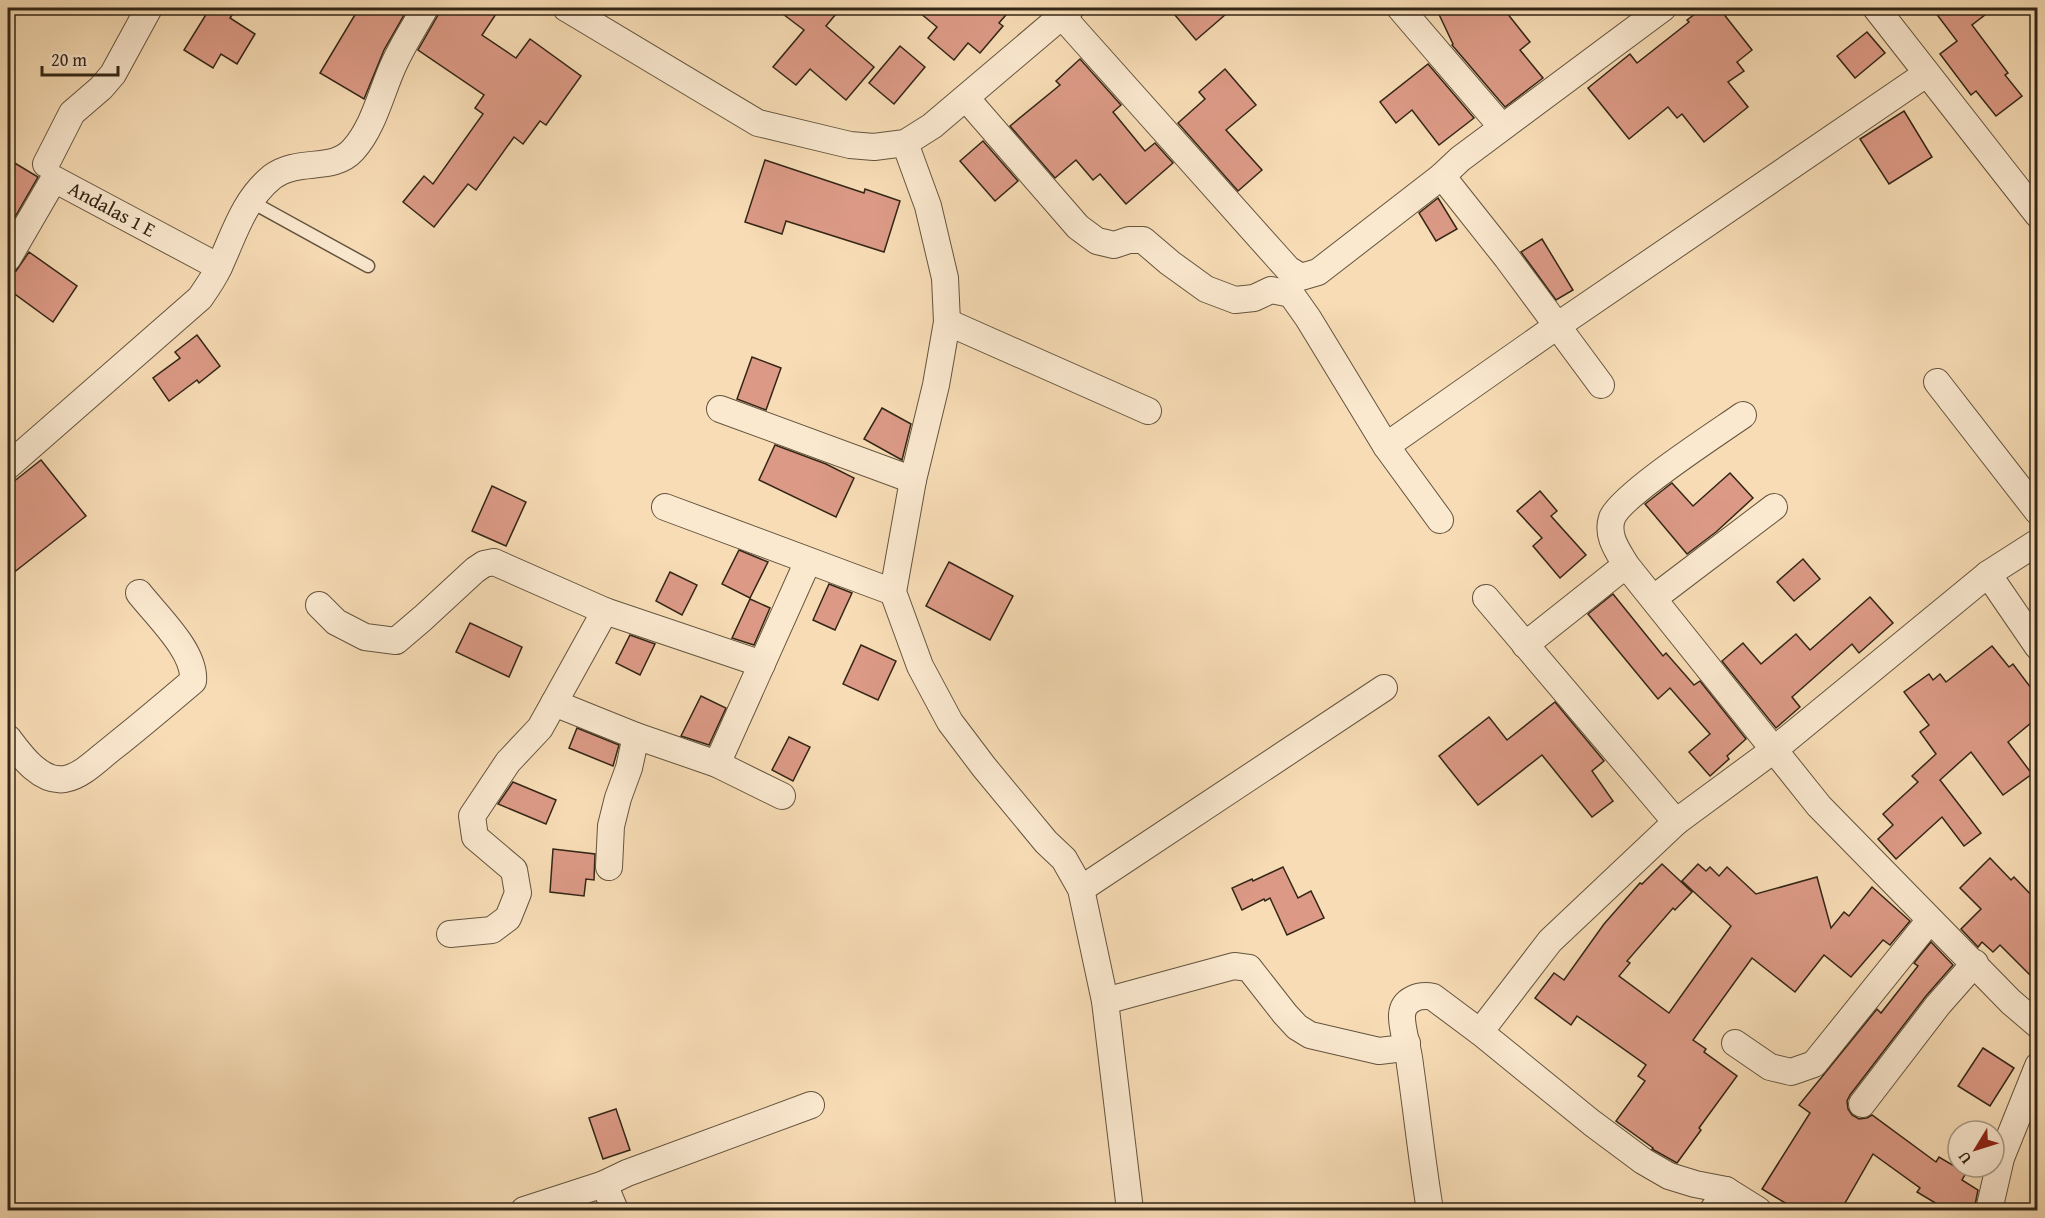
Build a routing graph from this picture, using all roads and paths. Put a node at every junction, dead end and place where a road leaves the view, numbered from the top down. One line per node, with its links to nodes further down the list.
1 (148, 8): 12 (street)
2 (425, 8): 14 (street)
3 (567, 8): 11 (street)
4 (1400, 8): 10 (street)
5 (1663, 8): 10 (street)
6 (1876, 8): 8 (street)
7 (1066, 12): 9 (street); 19 (street)
8 (1926, 74): 15 (street); 22 (street)
9 (966, 98): 11 (street); 20 (street)
10 (1502, 127): 13 (street)
11 (905, 143): 21 (street)
12 (46, 164)
13 (1442, 176): 19 (street); 22 (street)
14 (250, 201): 17 (lane); 18 (street)
15 (2037, 215)
16 (8, 258): 18 (street, Andalas 1 E)
17 (368, 266)
18 (219, 267): 29 (street)
19 (1288, 269): 20 (street)
20 (1254, 298): 28 (street)
21 (947, 322): 26 (street); 30 (street)
22 (1557, 327): 24 (street); 28 (street)
23 (1937, 382): 33 (street)
24 (1601, 385)
25 (720, 409): 30 (street)
26 (1148, 411)
27 (1743, 415): 37 (street)
28 (1386, 446): 34 (street)
29 (8, 466)
30 (913, 480): 39 (street)
31 (665, 507): 36 (street)
32 (1774, 507): 42 (street)
33 (2037, 512)
34 (1440, 520)
35 (2037, 542): 38 (street)
36 (808, 561): 39 (street); 47 (street)
37 (1626, 566): 42 (street); 45 (street)
38 (1988, 574): 46 (street); 52 (street)
39 (893, 592): 57 (street)
40 (139, 593): 51 (street)
41 (1486, 598): 45 (street)
42 (1653, 598): 52 (street)
43 (319, 605): 44 (street)
44 (605, 610): 47 (street); 49 (street)
45 (1525, 645): 55 (street)
46 (2037, 647)
47 (762, 664): 53 (street)
48 (1384, 688): 57 (street)
49 (554, 703): 50 (street); 59 (street)
50 (636, 736): 53 (street); 56 (street)
51 (8, 738)
52 (1775, 748): 55 (street); 58 (street)
53 (717, 764): 54 (street)
54 (782, 796)
55 (1676, 822): 63 (street)
56 (609, 867)
57 (1081, 889): 61 (street)
58 (1930, 921): 60 (street); 64 (street)
59 (450, 934)
60 (1975, 963): 62 (street); 67 (street)
61 (1105, 1002): 65 (street); 73 (street)
62 (2037, 1025)
63 (1480, 1032): 65 (street); 70 (street)
64 (1735, 1043)
65 (1407, 1044): 74 (street)
66 (2037, 1066): 76 (street)
67 (1863, 1104)
68 (811, 1106): 69 (street)
69 (604, 1184): 71 (street); 72 (street)
70 (1719, 1200): 75 (street)
71 (524, 1210)
72 (615, 1210)
73 (1130, 1210)
74 (1430, 1210)
75 (1758, 1210)
76 (1989, 1210)

